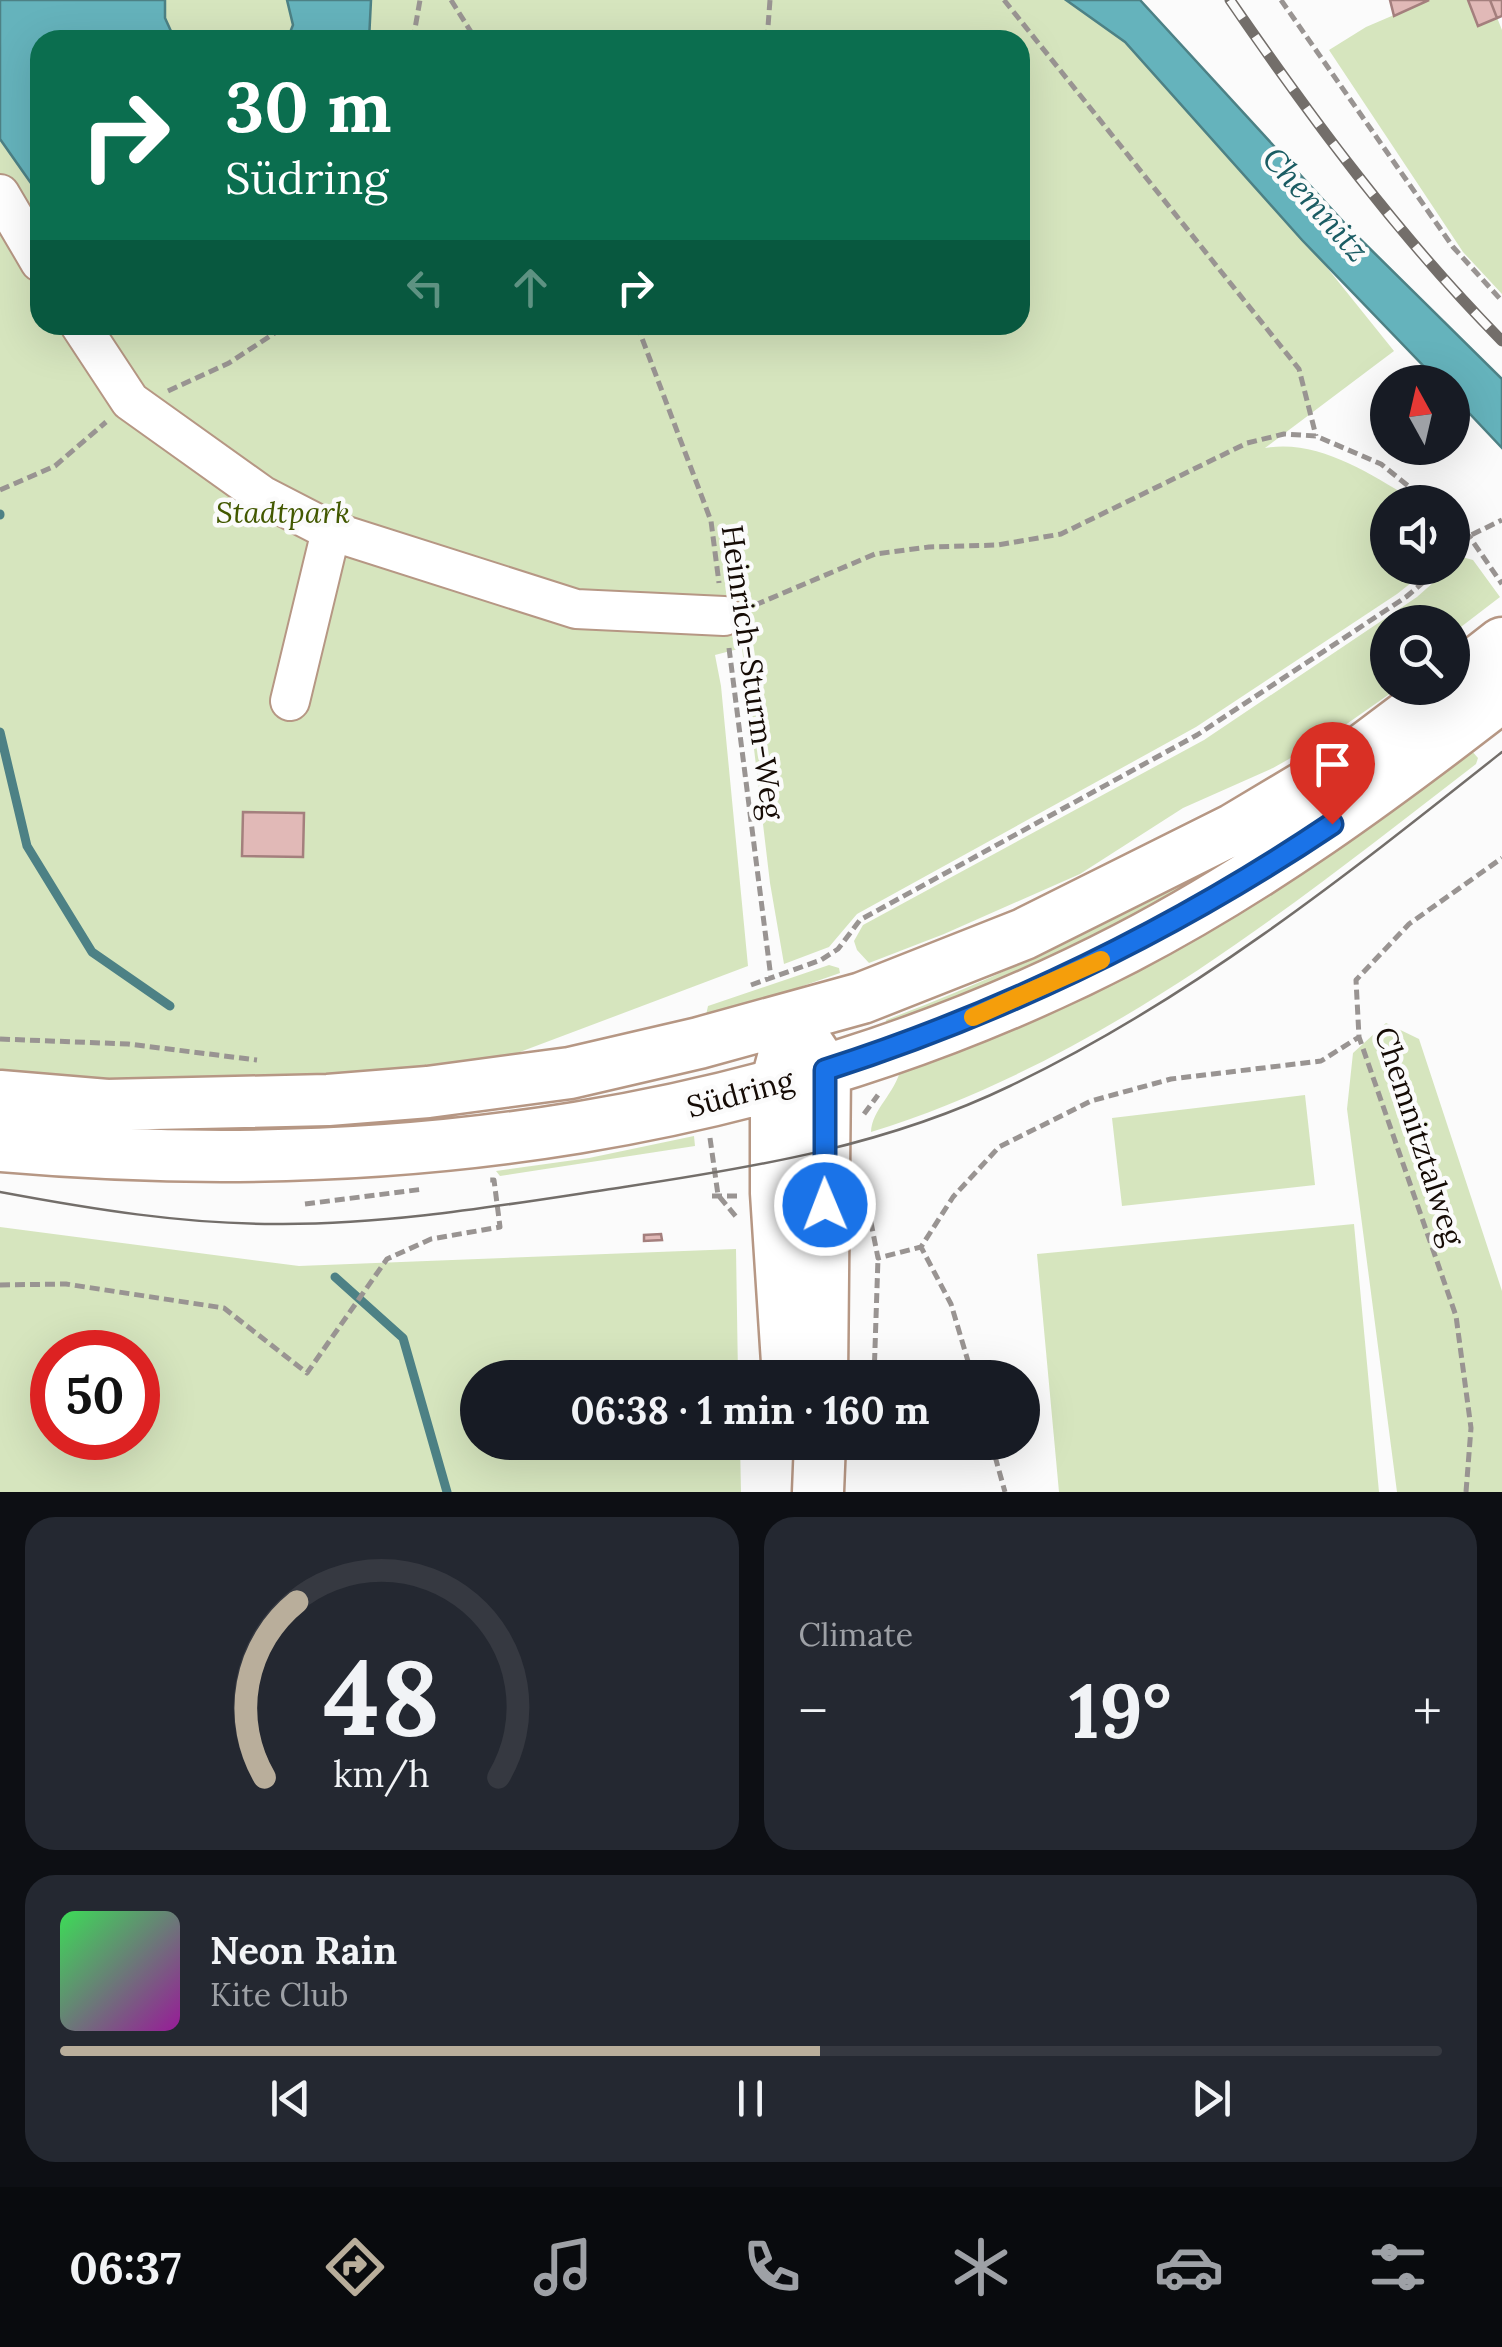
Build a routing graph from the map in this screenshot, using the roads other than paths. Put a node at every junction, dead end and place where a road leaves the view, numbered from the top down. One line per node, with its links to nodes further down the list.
1 (0, 194): 2 (lane)
2 (30, 245)
3 (87, 335): 4 (lane)
4 (330, 531): 5 (lane); 10 (lane)
5 (724, 616)
6 (1502, 643): 7 (main road, Südring)
7 (1470, 676)
8 (1502, 696): 9 (main road, Südring)
9 (1470, 698)
10 (290, 701)
11 (1438, 705): 12 (main road, Südring)
12 (795, 1023): 13 (main road); 14 (main road, Südring); 17 (main road)
13 (776, 1084): 15 (main road, Südring); 16 (main road)
14 (0, 1096)
15 (0, 1146)
16 (787, 1360)
17 (821, 1360)
18 (788, 1460): 20 (main road)
19 (819, 1460): 21 (main road)
20 (789, 1492)
21 (818, 1492)

